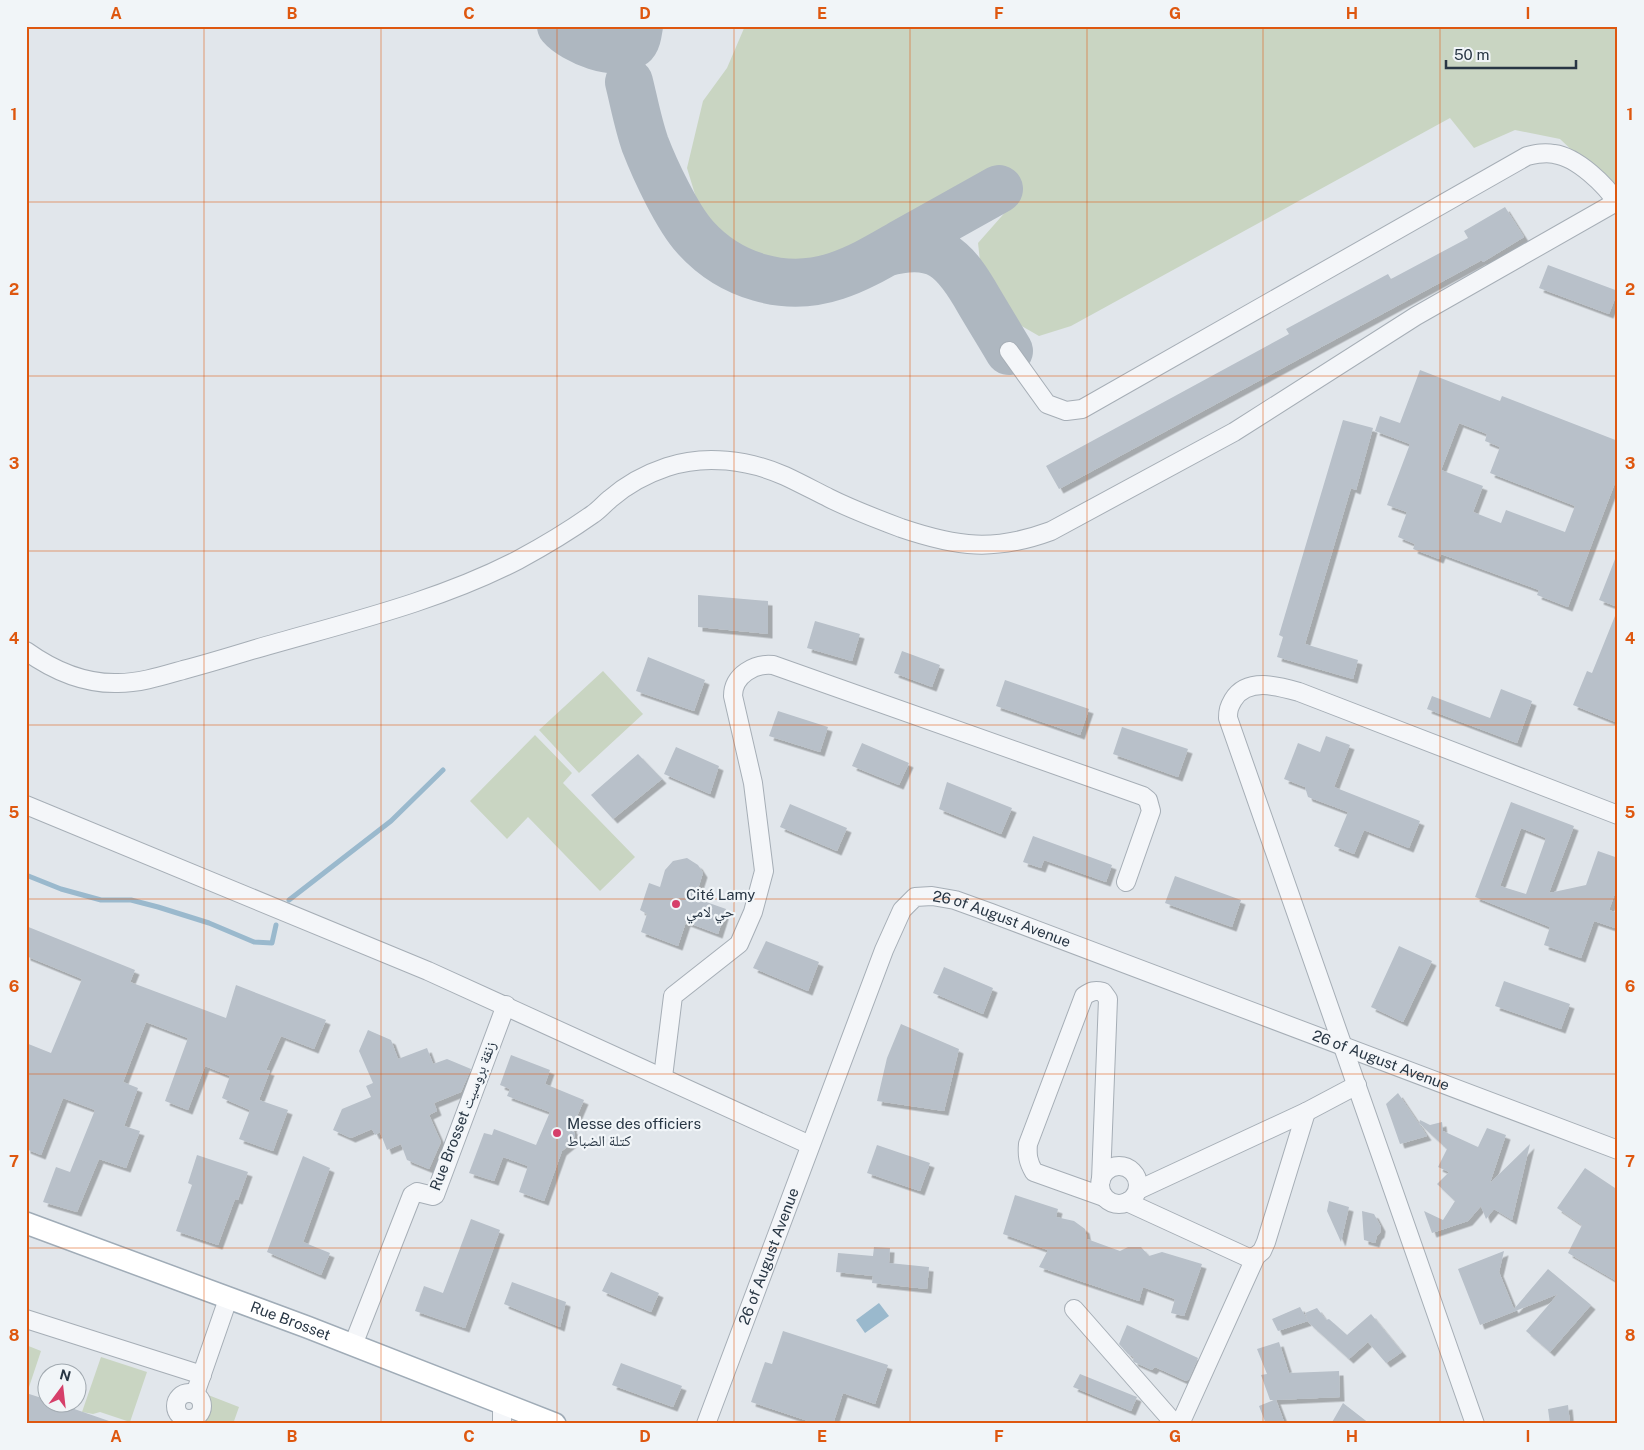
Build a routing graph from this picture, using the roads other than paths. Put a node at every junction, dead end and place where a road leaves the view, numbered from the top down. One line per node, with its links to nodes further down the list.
1 (1617, 202): 2 (street); 3 (street)
2 (1008, 351)
3 (26, 651)
4 (26, 806): 7 (street)
5 (1618, 815): 8 (street)
6 (1126, 882): 9 (street)
7 (506, 1005): 9 (street); 21 (street, Rue Brosset زنقة بروسيت)
8 (1343, 1046): 10 (street); 12 (street, 26 of August Avenue); 13 (street, 26 of August Avenue)
9 (663, 1077): 12 (street)
10 (1357, 1085): 11 (street); 29 (street)
11 (1306, 1112): 15 (street); 17 (street)
12 (810, 1145): 26 (street, 26 of August Avenue)
13 (1618, 1150)
14 (1102, 1188): 14 (street); 15 (street); 15 (street)
15 (1133, 1196): 17 (street)
16 (26, 1223): 18 (main road, Rue Brosset)
17 (1256, 1256): 28 (street)
18 (228, 1298): 21 (main road, Rue Brosset); 22 (street)
19 (1074, 1309): 27 (street)
20 (26, 1319): 22 (street)
21 (353, 1345): 24 (main road, Rue Brosset)
22 (202, 1375): 23 (street)
23 (195, 1394)
24 (502, 1414): 25 (main road, Rue Brosset)
25 (555, 1424)
26 (706, 1424)
27 (1175, 1424)
28 (1180, 1424)
29 (1475, 1424)

